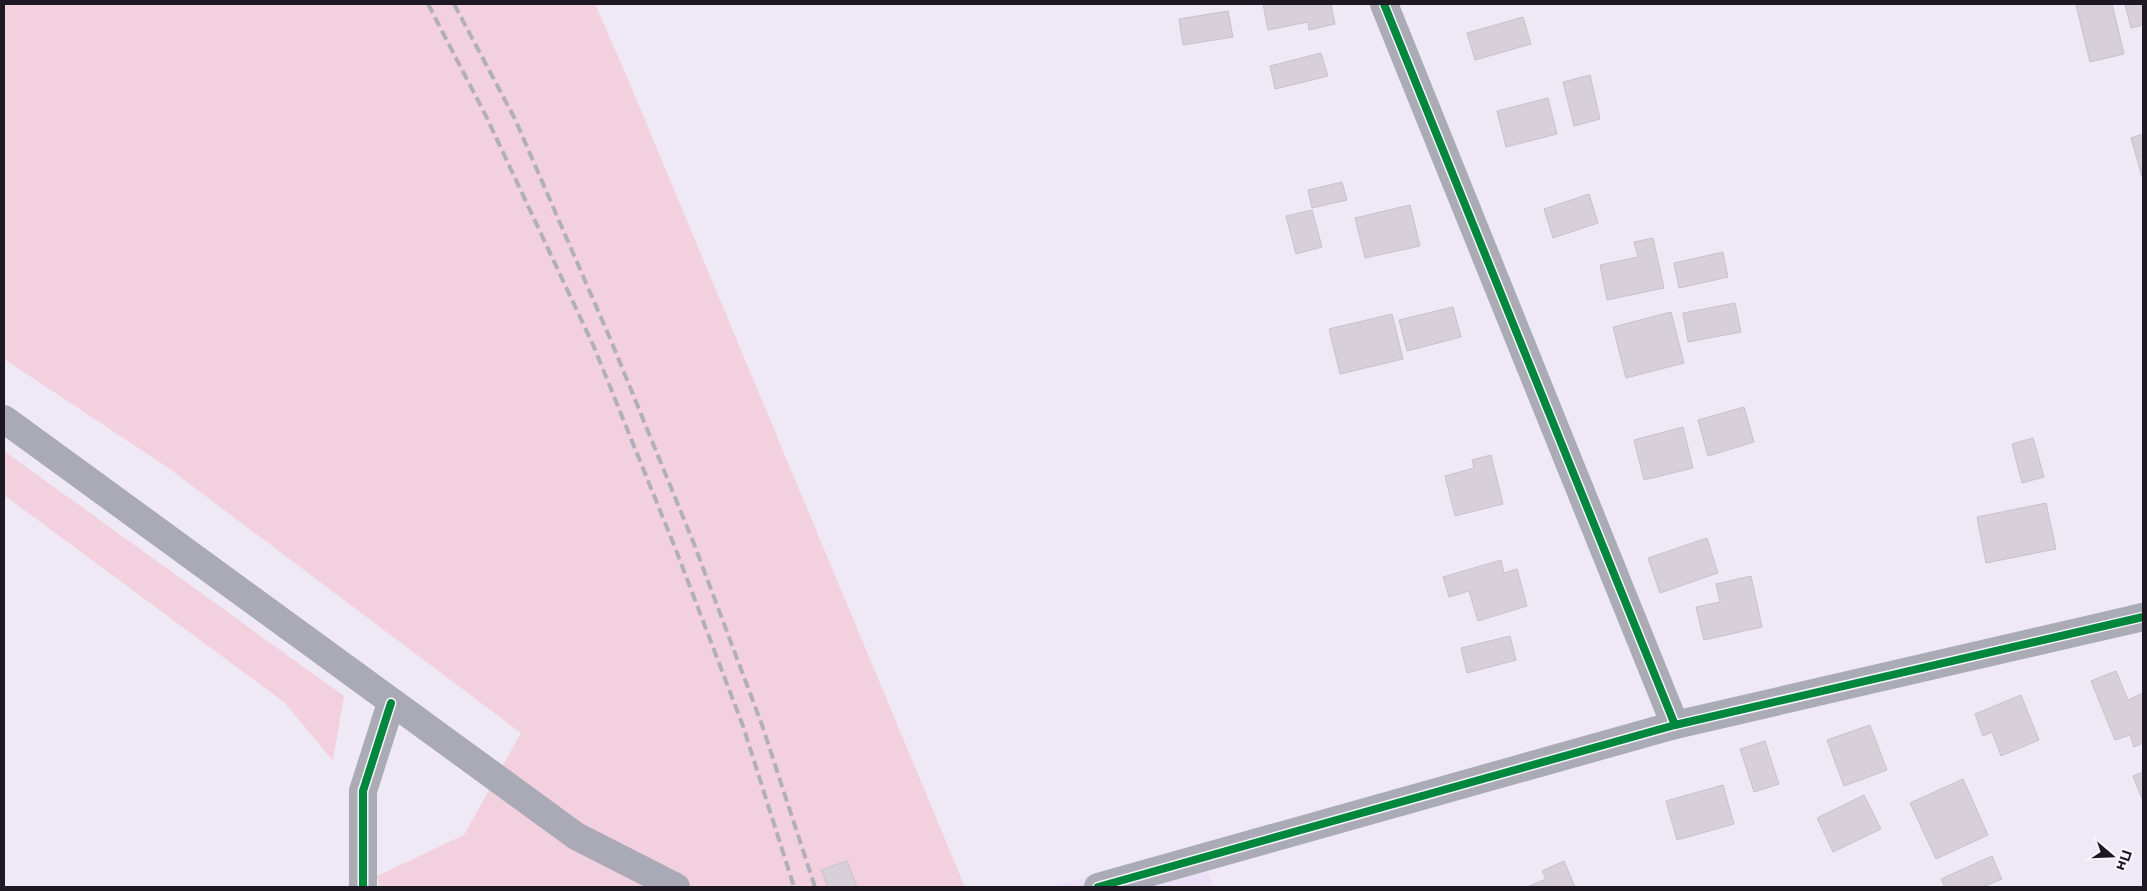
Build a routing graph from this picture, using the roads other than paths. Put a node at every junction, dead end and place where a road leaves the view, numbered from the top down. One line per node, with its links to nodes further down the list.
1 (1384, 4): 5 (street)
2 (4, 419): 4 (main road)
3 (2143, 617): 5 (street)
4 (391, 703): 6 (street); 7 (main road)
5 (1675, 725): 8 (street)
6 (363, 887)
7 (676, 887)
8 (1098, 887)

